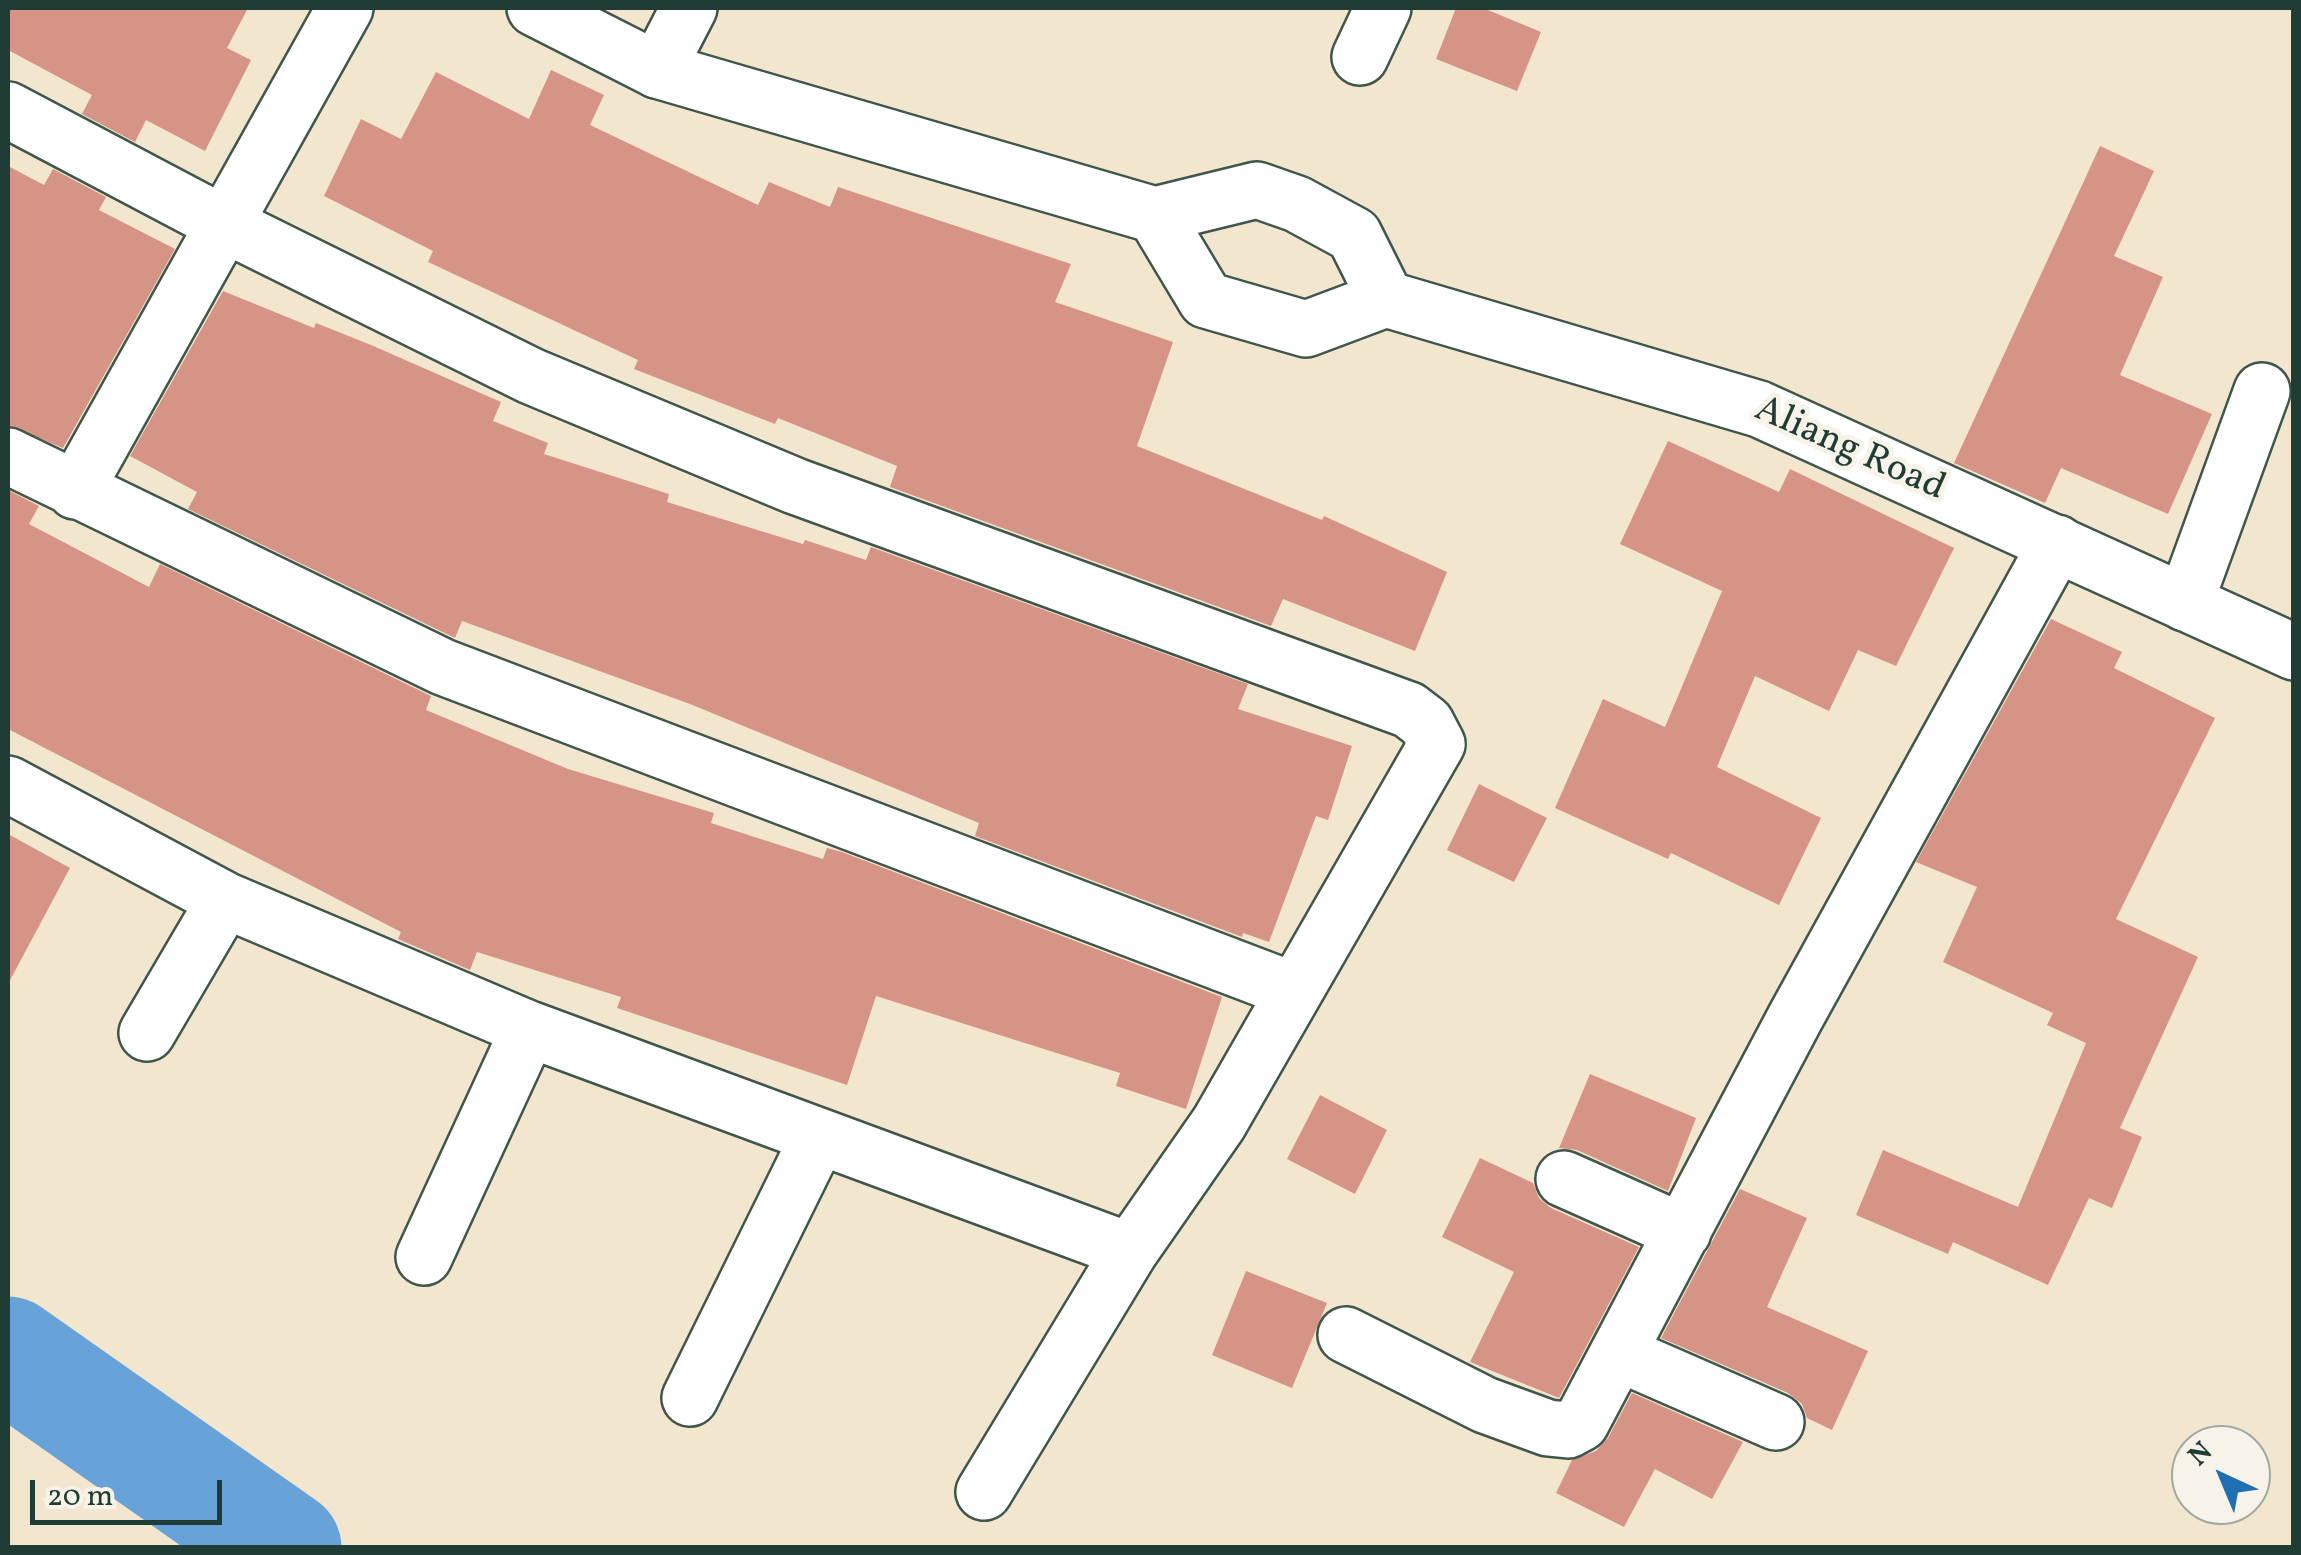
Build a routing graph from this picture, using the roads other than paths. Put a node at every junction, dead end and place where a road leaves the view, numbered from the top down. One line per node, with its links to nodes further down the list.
1 (345, 8): 9 (street)
2 (535, 8): 6 (street)
3 (689, 8): 6 (street)
4 (1383, 8): 5 (street)
5 (1360, 56)
6 (657, 70): 8 (street)
7 (8, 110): 9 (street)
8 (1154, 215): 10 (street); 10 (street)
9 (222, 223): 13 (street); 19 (street)
10 (1386, 299): 14 (street, Aliang Road)
11 (2262, 391): 15 (street)
12 (8, 456): 13 (street)
13 (75, 491): 19 (street)
14 (2057, 544): 15 (street, Aliang Road); 24 (street)
15 (2185, 603): 16 (street, Aliang Road)
16 (2294, 652)
17 (8, 784): 18 (street)
18 (225, 900): 20 (street); 21 (street)
19 (1295, 991): 25 (street)
20 (529, 1028): 22 (street); 26 (street)
21 (148, 1033)
22 (818, 1138): 25 (street); 29 (street)
23 (1564, 1179): 24 (street)
24 (1683, 1232): 28 (street)
25 (1130, 1251): 31 (street)
26 (424, 1257)
27 (1346, 1335): 28 (street)
28 (1618, 1354): 30 (street)
29 (690, 1398)
30 (1776, 1422)
31 (984, 1492)

